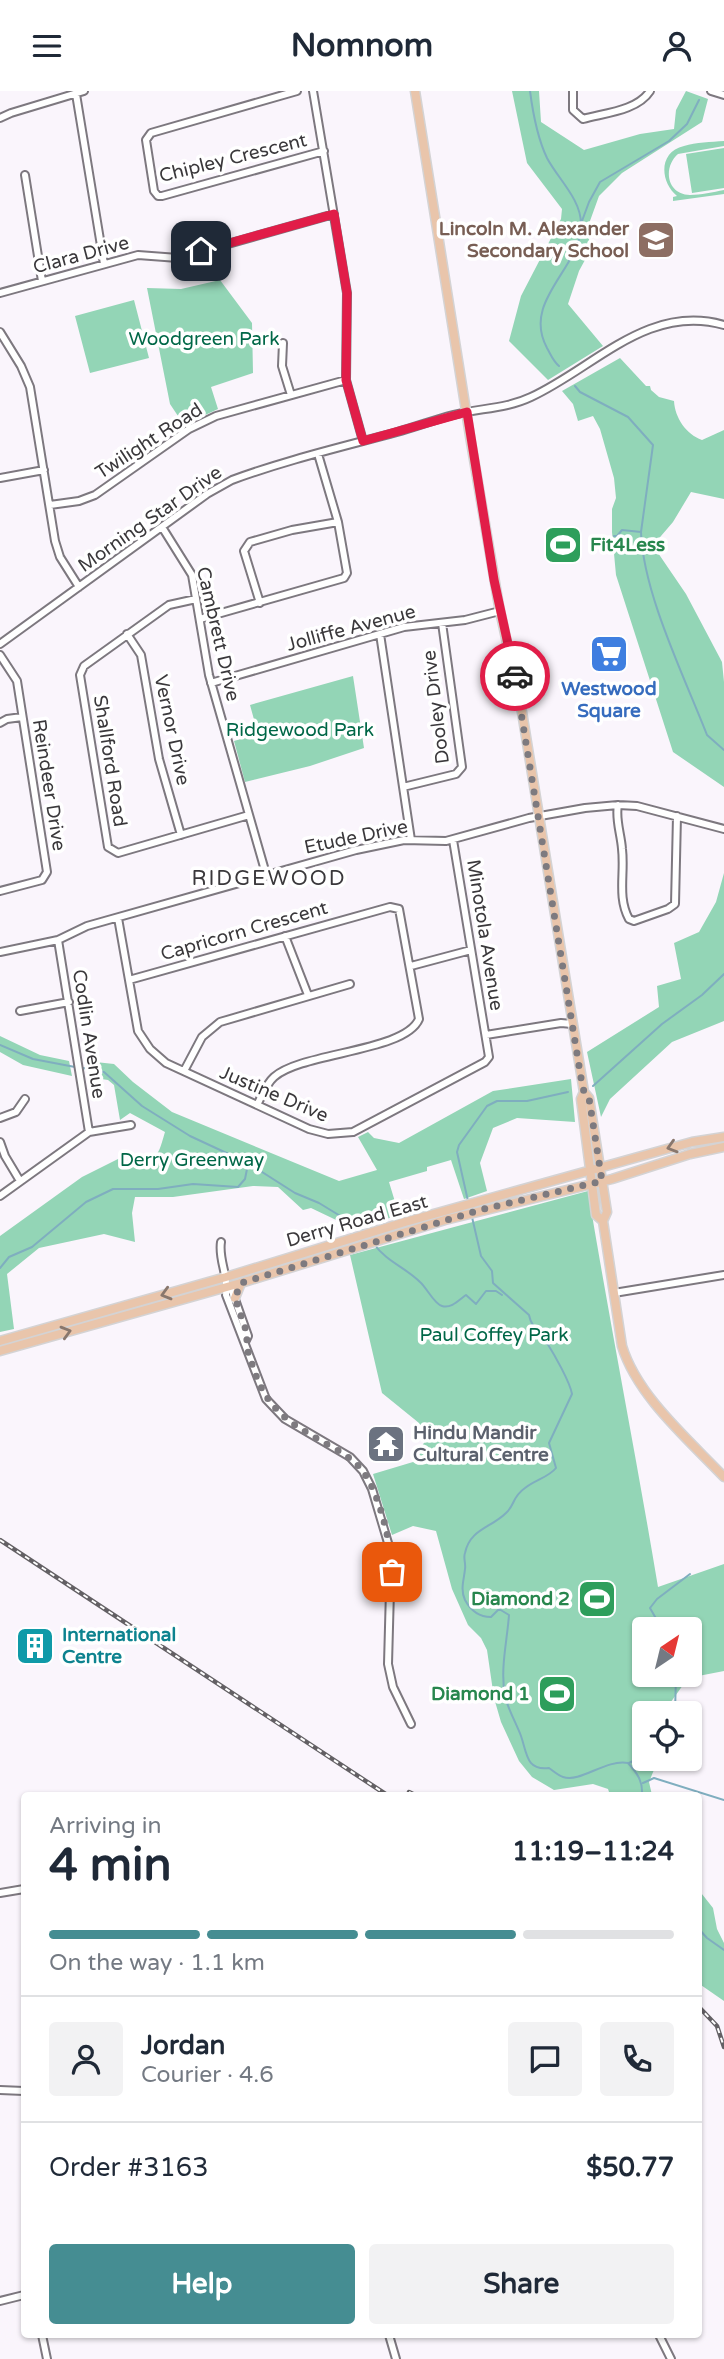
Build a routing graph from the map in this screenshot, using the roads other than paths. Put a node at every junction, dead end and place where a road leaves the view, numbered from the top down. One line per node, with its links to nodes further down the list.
1 (84, 91): 8 (street)
2 (297, 91): 11 (street, Chipley Crescent)
3 (313, 91): 11 (street)
4 (415, 91): 22 (main road)
5 (573, 91): 6 (street)
6 (650, 91)
7 (711, 91): 9 (street)
8 (76, 94): 10 (street); 14 (street)
9 (724, 95)
10 (1, 115)
11 (324, 151): 13 (street)
12 (25, 175): 15 (street)
13 (334, 214): 14 (street, Clara Drive); 20 (street)
14 (104, 264): 15 (street, Clara Drive)
15 (42, 281): 16 (street, Clara Drive)
16 (0, 293)
17 (724, 325): 22 (street, Morning Star Drive)
18 (0, 332): 25 (street)
19 (283, 343): 21 (street)
20 (346, 380): 21 (street, Twilight Road); 23 (street)
21 (291, 395): 27 (street, Twilight Road)
22 (467, 412): 23 (street, Morning Star Drive); 33 (main road)
23 (363, 441): 24 (street, Morning Star Drive)
24 (318, 454): 28 (street); 29 (street, Morning Star Drive)
25 (44, 470): 26 (street); 27 (street)
26 (0, 478)
27 (50, 505): 30 (street)
28 (338, 522): 32 (street); 32 (street)
29 (162, 527): 30 (street, Morning Star Drive); 31 (street, Cambrett Drive)
30 (79, 587): 38 (street, Morning Star Drive)
31 (196, 599): 34 (street, Cambrett Drive); 36 (street, Shallford Road)
32 (260, 603): 34 (street)
33 (500, 611): 35 (street, Jolliffe Avenue); 46 (main road)
34 (200, 619): 40 (street, Cambrett Drive)
35 (442, 622): 37 (street, Jolliffe Avenue); 43 (street, Dooley Drive)
36 (127, 635): 49 (street, Vernor Drive); 49 (street, Shallford Road)
37 (380, 635): 40 (street, Jolliffe Avenue); 43 (street)
38 (0, 644)
39 (0, 655): 41 (street, Reindeer Drive)
40 (211, 683): 45 (street, Cambrett Drive)
41 (22, 717): 42 (street); 53 (street, Reindeer Drive)
42 (0, 723)
43 (403, 787): 50 (street)
44 (618, 805): 46 (street, Etude Drive); 47 (street, Etude Drive); 47 (street)
45 (249, 815): 49 (street, Shallford Road); 52 (street, Cambrett Drive)
46 (539, 816): 51 (street, Etude Drive); 65 (main road)
47 (677, 816): 48 (street, Etude Drive)
48 (724, 829)
49 (181, 835)
50 (411, 840): 51 (street, Etude Drive); 52 (street, Etude Drive)
51 (453, 840): 57 (street, Minotola Avenue)
52 (266, 874): 54 (street, Etude Drive)
53 (0, 891)
54 (118, 918): 56 (street, Etude Drive); 60 (street, Justine Drive)
55 (285, 936): 59 (street, Capricorn Crescent); 60 (street, Capricorn Crescent); 62 (street)
56 (58, 940): 58 (street, Etude Drive); 63 (street, Codlin Avenue)
57 (471, 950): 59 (street); 66 (street, Minotola Avenue)
58 (0, 952)
59 (411, 966): 70 (street, Capricorn Crescent)
60 (129, 980): 67 (street, Justine Drive)
61 (349, 984): 62 (street)
62 (308, 995): 67 (street)
63 (69, 1002): 64 (street); 73 (street, Codlin Avenue)
64 (20, 1010)
65 (572, 1024): 66 (street); 68 (main road)
66 (486, 1035): 70 (street, Justine Drive)
67 (184, 1072): 70 (street, Justine Drive)
68 (584, 1092): 77 (main road); 78 (main road)
69 (25, 1099): 71 (street)
70 (257, 1105)
71 (0, 1118)
72 (131, 1125): 73 (street)
73 (89, 1132): 79 (street)
74 (724, 1137): 77 (main road, Derry Road East, one-way to 77)
75 (0, 1142): 79 (street)
76 (724, 1147): 80 (main road, Derry Road East)
77 (600, 1169): 78 (main road, Derry Road East); 80 (main road)
78 (590, 1171): 81 (main road); 83 (main road, Derry Road East)
79 (20, 1181): 82 (street)
80 (602, 1181): 81 (main road, Derry Road East); 84 (main road)
81 (591, 1183): 83 (main road, Derry Road East); 84 (main road)
82 (0, 1196)
83 (517, 1196): 85 (main road, Derry Road East)
84 (603, 1221): 90 (main road)
85 (387, 1233): 88 (main road, Derry Road East); 89 (main road, Derry Road East)
86 (221, 1242): 88 (street)
87 (724, 1275): 90 (street)
88 (227, 1282): 89 (main road, Derry Road East); 91 (street); 92 (main road, Derry Road East, one-way to 92); 93 (street); 94 (main road, Derry Road East, one-way to 88)
89 (241, 1283): 91 (main road)
90 (614, 1293): 95 (main road)
91 (235, 1298): 93 (street)
92 (0, 1341)
93 (245, 1342): 96 (street)
94 (0, 1351)
95 (724, 1477)
96 (411, 1724)
97 (21, 1890): 98 (street)
98 (0, 1893)
99 (0, 2089): 100 (street)
100 (21, 2091)
101 (21, 2296): 102 (street)
102 (0, 2301)
103 (44, 2338): 106 (street)
104 (390, 2338): 107 (street)
105 (660, 2338): 108 (street)
106 (47, 2359)
107 (396, 2359)
108 (671, 2359)

